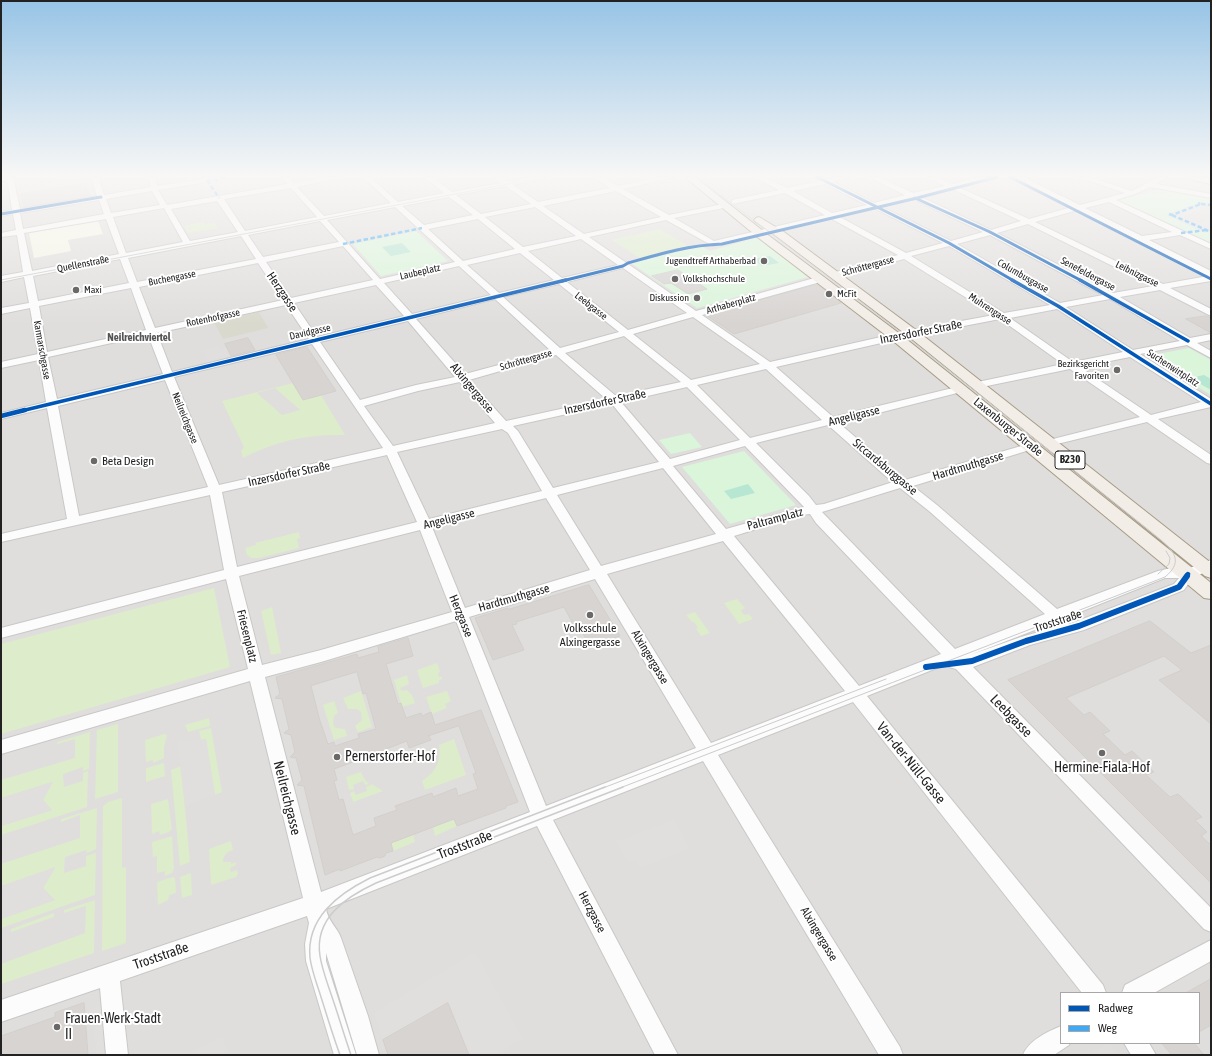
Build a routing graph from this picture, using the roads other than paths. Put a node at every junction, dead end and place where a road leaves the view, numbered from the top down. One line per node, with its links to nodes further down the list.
1 (19, 226): 25 (street, Karmarschgasse)
2 (54, 226): 25 (street)
3 (112, 226): 38 (street, Neilreichgasse)
4 (177, 226): 34 (street)
5 (237, 226): 29 (street, Herzgasse)
6 (284, 226): 29 (street, Quellenstraße)
7 (329, 226): 35 (street)
8 (430, 226): 23 (street)
9 (492, 226): 37 (street, Leebgasse)
10 (567, 226): 31 (street)
11 (630, 226): 31 (street)
12 (682, 226): 27 (street)
13 (752, 226): 27 (main road, B230)
14 (768, 226): 24 (main road, B230)
15 (785, 226): 24 (street)
16 (850, 226): 39 (street, Muhrengasse)
17 (915, 226): 33 (street, Columbusgasse)
18 (977, 226): 26 (street, Senefeldergasse)
19 (1010, 226): 26 (street, Schröttergasse)
20 (1039, 226): 52 (street, Leibnizgasse)
21 (1115, 226): 32 (street)
22 (1167, 226): 28 (street)
23 (422, 228): 41 (street, Laubeplatz)
24 (773, 229): 27 (street); 45 (main road, B230)
25 (20, 232): 30 (street); 43 (street, Karmarschgasse)
26 (990, 232): 33 (street, Schröttergasse); 53 (street, Senefeldergasse)
27 (759, 233): 48 (main road, B230)
28 (1181, 233): 32 (street); 36 (street)
29 (242, 234): 34 (street, Quellenstraße); 40 (street, Herzgasse)
30 (1, 235)
31 (582, 237): 37 (street); 42 (street)
32 (1141, 239): 44 (street)
33 (949, 243): 39 (street, Schröttergasse); 57 (street, Columbusgasse)
34 (188, 244): 38 (street, Quellenstraße)
35 (343, 244): 40 (street, Buchengasse); 50 (street)
36 (1211, 247)
37 (522, 250): 41 (street); 49 (street, Leebgasse)
38 (123, 256): 43 (street, Quellenstraße); 51 (street, Neilreichgasse)
39 (905, 256): 45 (street, Schröttergasse); 61 (street, Muhrengasse)
40 (261, 260): 51 (street, Buchengasse); 55 (street, Herzgasse)
41 (461, 263): 50 (street, Laubeplatz); 54 (street)
42 (623, 266): 49 (street, Davidgasse); 60 (street, Arthaberplatz)
43 (28, 274): 47 (street, Quellenstraße); 56 (street, Karmarschgasse)
44 (1211, 274)
45 (835, 275): 65 (main road, Laxenburger Straße / B230)
46 (1211, 278): 52 (street, Inzersdorfer Straße)
47 (1, 279)
48 (821, 279): 60 (street, Arthaberplatz); 66 (main road, Laxenburger Straße / B230)
49 (560, 281): 54 (street, Davidgasse); 64 (street, Leebgasse)
50 (378, 282): 55 (street, Rotenhofgasse); 62 (street, Alxingergasse)
51 (134, 285): 56 (street, Buchengasse); 63 (street, Neilreichgasse)
52 (1163, 287): 53 (street, Inzersdorfer Straße); 59 (street, Leibnizgasse)
53 (1111, 296): 57 (street, Inzersdorfer Straße); 69 (street, Senefeldergasse)
54 (497, 297): 62 (street, Davidgasse); 70 (street)
55 (288, 301): 63 (street, Rotenhofgasse); 68 (street, Herzgasse)
56 (34, 305): 58 (street, Buchengasse); 73 (street, Karmarschgasse)
57 (1058, 306): 61 (street, Inzersdorfer Straße); 71 (street, Columbusgasse)
58 (1, 311)
59 (1211, 313)
60 (695, 314): 64 (street, Schröttergasse); 75 (street, Siccardsburggasse)
61 (1003, 317): 65 (street, Inzersdorfer Straße); 76 (street, Muhrengasse)
62 (411, 318): 68 (street, Davidgasse); 78 (street, Alxingergasse)
63 (151, 331): 73 (street, Rotenhofgasse); 77 (street, Neilreichgasse)
64 (625, 333): 70 (street, Schröttergasse); 79 (street, Leebgasse)
65 (912, 333): 66 (street, Inzersdorfer Straße); 80 (main road, Laxenburger Straße / B230)
66 (896, 337): 75 (street, Inzersdorfer Straße); 81 (main road, Laxenburger Straße / B230)
67 (1211, 337): 69 (street)
68 (314, 340): 77 (street, Davidgasse); 85 (street, Herzgasse)
69 (1188, 341): 71 (street, Suchenwirtplatz); 72 (street)
70 (557, 352): 78 (street, Schröttergasse); 82 (street)
71 (1131, 353): 76 (street); 83 (street, Suchenwirtplatz)
72 (1211, 355)
73 (42, 356): 74 (street, Rotenhofgasse); 84 (street, Karmarschgasse)
74 (1, 364)
75 (768, 365): 79 (street, Inzersdorfer Straße); 88 (street, Siccardsburggasse)
76 (1071, 366): 80 (street); 87 (street, Muhrengasse)
77 (168, 376): 84 (street, Davidgasse); 97 (street, Neilreichgasse)
78 (463, 378): 85 (street, Schröttergasse); 89 (street, Alxingergasse)
79 (690, 384): 82 (street, Inzersdorfer Straße); 90 (street, Leebgasse)
80 (977, 385): 91 (main road, Laxenburger Straße / B230)
81 (961, 389): 88 (street, Angeligasse); 92 (main road, Laxenburger Straße / B230)
82 (614, 400): 89 (street, Inzersdorfer Straße); 95 (street)
83 (1211, 403): 87 (street)
84 (51, 404): 86 (street, Davidgasse); 100 (street, Karmarschgasse)
85 (357, 404): 93 (street, Herzgasse)
86 (1, 416)
87 (1149, 419): 91 (street); 94 (street, Muhrengasse)
88 (830, 421): 90 (street, Angeligasse); 96 (street, Siccardsburggasse)
89 (504, 425): 93 (street, Inzersdorfer Straße); 98 (street, Alxingergasse)
90 (747, 442): 95 (street); 99 (street, Paltramplatz)
91 (1049, 443): 104 (main road, Laxenburger Straße / B230)
92 (1032, 446): 96 (street, Hardtmuthgasse); 107 (main road, Laxenburger Straße / B230)
93 (391, 451): 97 (street, Inzersdorfer Straße); 101 (street, Herzgasse)
94 (1211, 460)
95 (666, 464): 98 (street, Angeligasse); 102 (street)
96 (903, 484): 99 (street, Hardtmuthgasse); 110 (street, Siccardsburggasse)
97 (215, 490): 100 (street, Inzersdorfer Straße); 106 (street, Neilreichgasse)
98 (549, 493): 101 (street, Angeligasse); 105 (street, Alxingergasse)
99 (813, 510): 102 (street, Paltramplatz); 113 (street, Leebgasse)
100 (74, 522): 103 (street, Inzersdorfer Straße)
101 (425, 525): 106 (street, Angeligasse); 109 (street, Herzgasse)
102 (725, 535): 105 (street, Hardtmuthgasse); 115 (street, Van-der-Nüll-Gasse)
103 (1, 538)
104 (1209, 568): 107 (street, Troststraße)
105 (599, 572): 109 (street, Hardtmuthgasse); 117 (street, Alxingergasse)
106 (231, 573): 112 (street); 114 (street, Friesenplatz)
107 (1188, 574): 108 (main road, Laxenburger Straße / B230); 110 (street, Troststraße); 111 (street, Troststraße)
108 (1211, 593)
109 (460, 613): 114 (street, Hardtmuthgasse); 118 (street, Herzgasse)
110 (1056, 616): 111 (street); 113 (street, Troststraße)
111 (1059, 632): 113 (street, Troststraße)
112 (1, 633)
113 (956, 659): 115 (street, Troststraße); 120 (street, Leebgasse)
114 (256, 673): 116 (street, Friesenplatz); 119 (street, Neilreichgasse)
115 (856, 694): 117 (street, Troststraße); 124 (street, Van-der-Nüll-Gasse)
116 (1, 748)
117 (707, 751): 118 (street, Troststraße); 133 (street, Alxingergasse)
118 (541, 816): 119 (street, Troststraße); 132 (street, Herzgasse)
119 (314, 902): 121 (street, Neilreichgasse); 123 (street, Troststraße)
120 (1211, 922)
121 (319, 923): 130 (street, Neilreichgasse); 131 (street, Neilreichgasse)
122 (1211, 950): 125 (street)
123 (109, 974): 126 (street, Troststraße); 129 (street)
124 (1094, 992)
125 (1135, 992)
126 (1, 1011)
127 (1060, 1038): 134 (street)
128 (1136, 1044): 135 (street)
129 (117, 1055)
130 (345, 1055)
131 (368, 1055)
132 (668, 1055)
133 (892, 1055)
134 (1034, 1055)
135 (1145, 1055)

